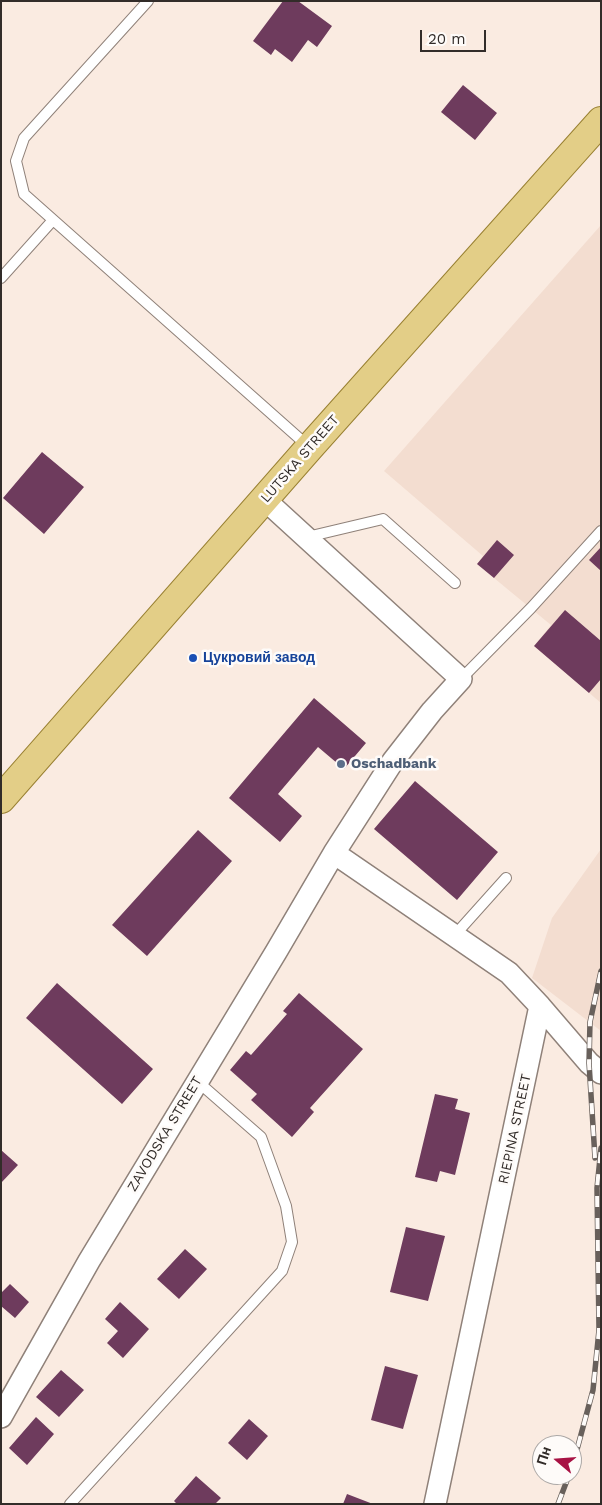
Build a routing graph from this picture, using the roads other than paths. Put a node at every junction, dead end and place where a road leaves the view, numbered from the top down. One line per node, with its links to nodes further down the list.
1 (148, 1): 3 (lane)
2 (601, 121): 5 (main road, LUTSKA STREET)
3 (53, 220): 4 (lane); 5 (lane)
4 (1, 278)
5 (310, 447): 6 (main road, LUTSKA STREET)
6 (264, 500): 8 (street); 11 (main road, LUTSKA STREET)
7 (601, 530): 10 (lane)
8 (306, 537): 9 (lane); 10 (street)
9 (455, 583)
10 (461, 679): 12 (street, ZAVODSKA STREET)
11 (1, 799)
12 (334, 853): 14 (street); 17 (street, ZAVODSKA STREET)
13 (506, 878): 14 (lane)
14 (454, 936): 15 (street)
15 (540, 1006): 16 (street); 20 (street, RIEPINA STREET)
16 (601, 1073)
17 (197, 1081): 18 (street, ZAVODSKA STREET); 19 (lane)
18 (1, 1417)
19 (70, 1504)
20 (435, 1504)

